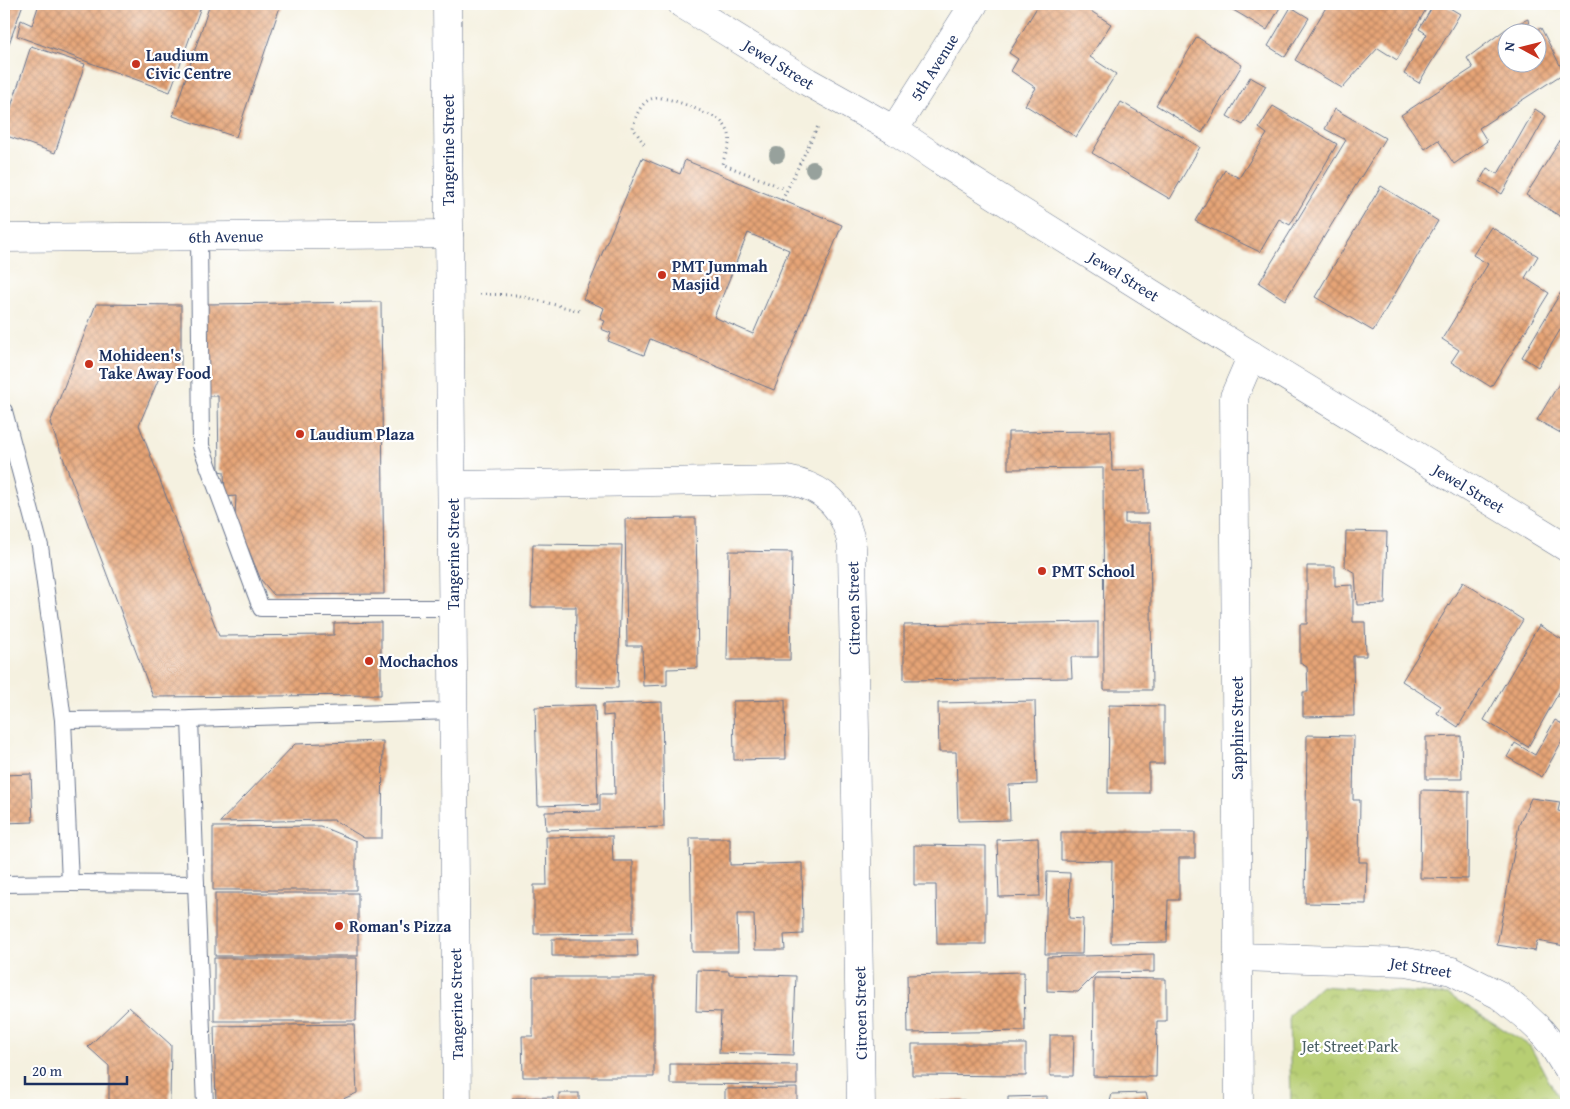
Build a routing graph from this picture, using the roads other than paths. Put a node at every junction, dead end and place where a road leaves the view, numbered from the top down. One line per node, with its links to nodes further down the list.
1 (447, 4): 5 (street, Tangerine Street)
2 (682, 4): 4 (street, Jewel Street)
3 (974, 4): 4 (street, 5th Avenue)
4 (894, 130): 8 (street, Jewel Street)
5 (449, 234): 6 (street, 6th Avenue); 10 (street, Tangerine Street)
6 (199, 237): 7 (street, 6th Avenue); 12 (lane)
7 (4, 238)
8 (1252, 355): 11 (street, Jewel Street); 19 (street, Sapphire Street)
9 (4, 412): 14 (lane)
10 (452, 485): 12 (street, Tangerine Street); 23 (street, Citroen Street)
11 (1566, 547)
12 (453, 608): 13 (street, Tangerine Street)
13 (453, 711): 15 (lane); 22 (street, Tangerine Street)
14 (63, 720): 15 (lane); 16 (lane)
15 (190, 720): 18 (lane)
16 (70, 883): 17 (lane); 18 (lane)
17 (4, 884)
18 (196, 884): 21 (lane)
19 (1239, 957): 20 (street, Jet Street); 24 (street, Sapphire Street)
20 (1566, 1067)
21 (205, 1105)
22 (457, 1105)
23 (861, 1105)
24 (1239, 1105)

